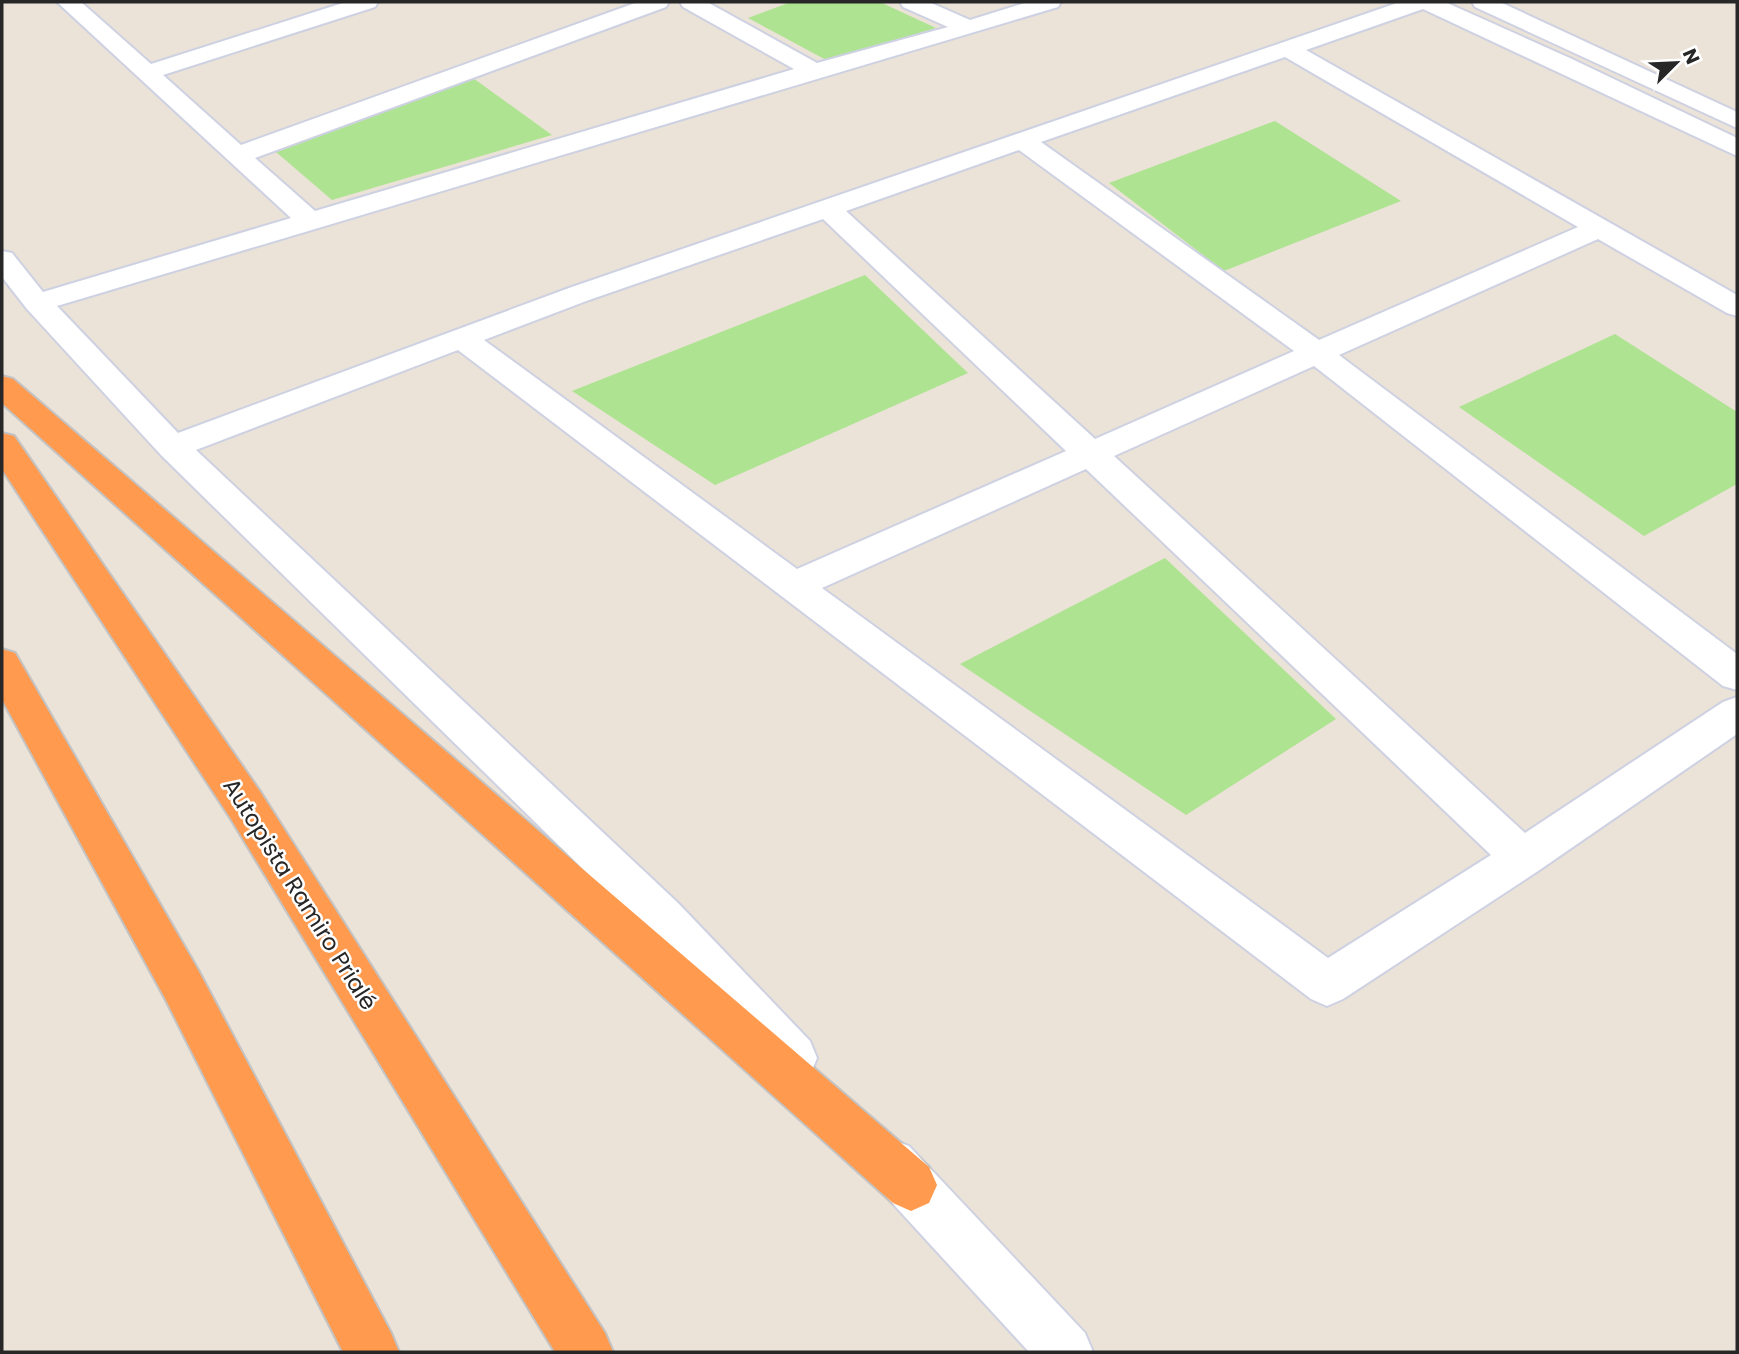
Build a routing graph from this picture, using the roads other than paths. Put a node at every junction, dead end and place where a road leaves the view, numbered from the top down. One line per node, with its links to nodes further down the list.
1 (367, 2): 13 (street)
2 (658, 2): 17 (street)
3 (691, 2): 12 (street)
4 (911, 2): 10 (street)
5 (1050, 2): 10 (street)
6 (1421, 2): 11 (street)
7 (1427, 2): 16 (street)
8 (1483, 2): 14 (street)
9 (80, 4): 13 (street)
10 (969, 29): 12 (street)
11 (1284, 47): 15 (street); 20 (street)
12 (814, 71): 19 (street)
13 (146, 73): 17 (street)
14 (1737, 121)
15 (1021, 140): 18 (street); 25 (street)
16 (1737, 148)
17 (238, 155): 19 (street)
18 (827, 208): 24 (street); 29 (street)
19 (310, 220): 22 (street)
20 (1599, 228): 23 (street); 25 (street)
21 (2, 259): 22 (street)
22 (37, 303): 28 (street)
23 (1737, 307)
24 (460, 337): 28 (street); 30 (street)
25 (1315, 352): 29 (street); 32 (street)
26 (2, 386): 35 (highway)
27 (2, 444): 37 (highway, Autopista Ramiro Prialé)
28 (173, 447): 35 (street)
29 (1090, 454): 30 (street); 34 (street)
30 (792, 586): 34 (street)
31 (2, 664): 36 (highway)
32 (1737, 675)
33 (1737, 713): 34 (street)
34 (1522, 858)
35 (911, 1185): 38 (street)
36 (372, 1352)
37 (586, 1352)
38 (1066, 1352)

